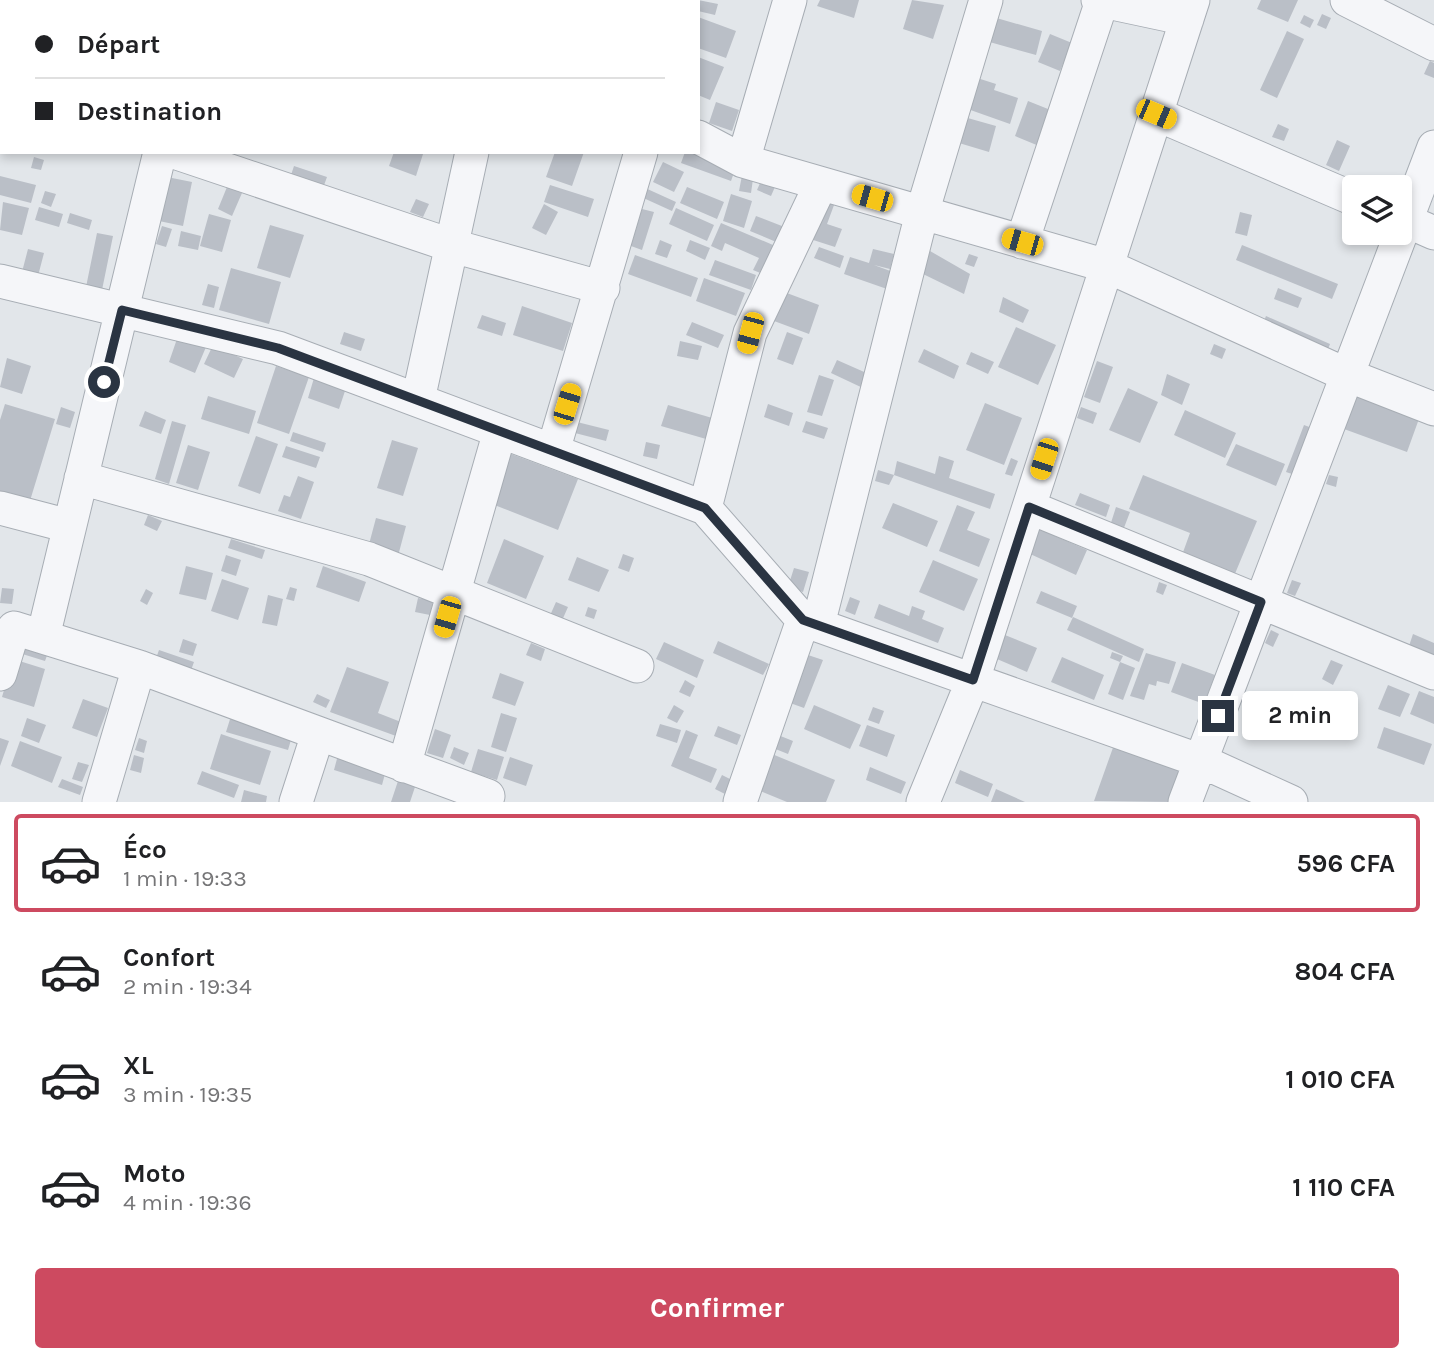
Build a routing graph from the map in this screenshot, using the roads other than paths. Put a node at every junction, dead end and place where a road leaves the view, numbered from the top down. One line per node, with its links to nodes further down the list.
1 (790, 0): 14 (street)
2 (986, 0): 17 (street)
3 (1100, 0): 5 (street); 19 (street)
4 (1347, 0): 6 (street)
5 (1190, 9): 7 (street)
6 (1434, 44)
7 (1156, 114): 16 (street); 21 (street)
8 (700, 138): 14 (street)
9 (1434, 147): 18 (street)
10 (160, 154): 24 (street)
11 (180, 154): 20 (street)
12 (472, 154): 20 (street)
13 (640, 154): 23 (street)
14 (743, 161): 15 (street)
15 (821, 184): 17 (street); 33 (street)
16 (1342, 194)
17 (922, 213): 19 (street); 37 (street)
18 (1413, 224): 25 (street)
19 (1022, 242): 21 (street)
20 (453, 246): 23 (street); 26 (street)
21 (1107, 266): 25 (street); 31 (street)
22 (0, 281): 24 (street)
23 (603, 288): 29 (street)
24 (122, 310): 26 (street); 30 (street)
25 (1347, 375): 27 (street); 36 (street)
26 (418, 400): 28 (street)
27 (1434, 408)
28 (500, 431): 29 (street); 35 (street)
29 (553, 451): 33 (street)
30 (81, 478): 34 (street); 35 (street)
31 (1029, 507): 36 (street); 43 (street)
32 (0, 508): 34 (street)
33 (705, 508): 37 (street)
34 (69, 526): 38 (street)
35 (454, 593): 39 (street); 46 (street)
36 (1261, 602): 41 (street); 45 (street)
37 (811, 622): 43 (street); 50 (street)
38 (43, 637): 40 (street); 42 (street)
39 (637, 666)
40 (139, 667): 44 (street); 47 (street)
41 (1434, 673)
42 (0, 674)
43 (973, 680): 45 (street); 51 (street)
44 (318, 734): 46 (street); 48 (street)
45 (1200, 761): 52 (street); 53 (street)
46 (404, 766): 49 (street)
47 (99, 802)
48 (296, 802)
49 (486, 802)
50 (740, 802)
51 (923, 802)
52 (1185, 802)
53 (1292, 802)

